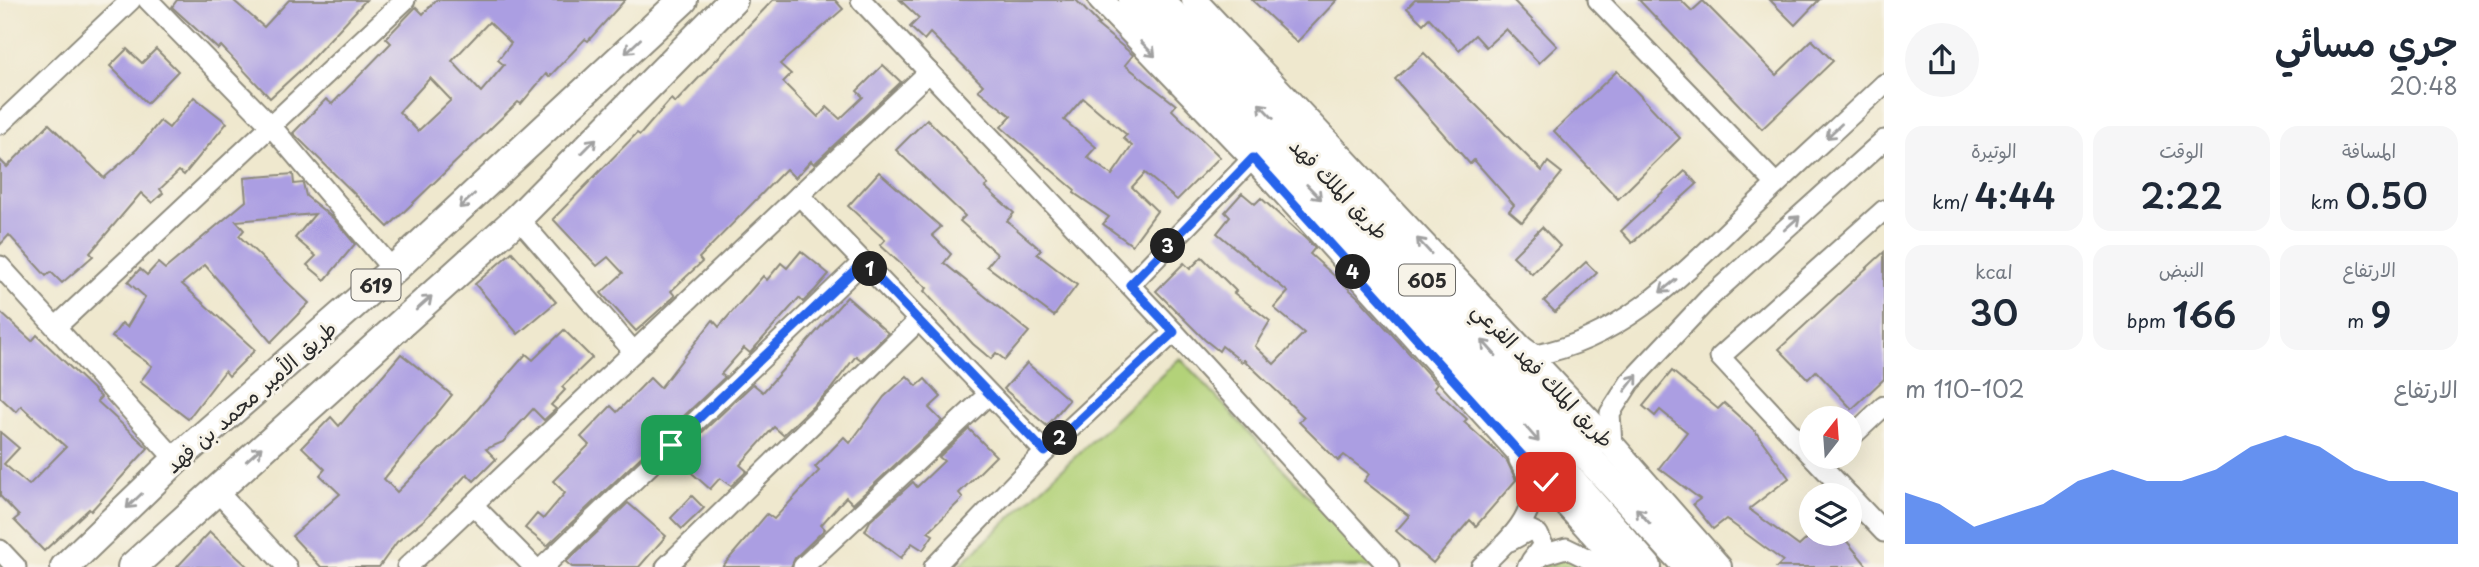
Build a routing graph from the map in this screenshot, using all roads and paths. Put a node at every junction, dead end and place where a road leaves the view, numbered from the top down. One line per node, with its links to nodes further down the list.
1 (131, 0): 14 (street)
2 (148, 0): 15 (street)
3 (405, 0): 15 (street)
4 (683, 0): 24 (highway, طريق الأمير محمد بن فهد / 619, one-way to 24)
5 (733, 0): 21 (highway, 619, one-way to 5)
6 (861, 0): 12 (street)
7 (1101, 0): 17 (main road, one-way to 17)
8 (1133, 0): 62 (highway, طريق الملك فهد / 605, one-way to 62)
9 (1159, 0): 63 (highway, طريق الملك فهد / 605, one-way to 9)
10 (1194, 0): 29 (main road, طريق الملك فهد الفرعي, one-way to 10)
11 (1598, 0): 18 (street)
12 (929, 72): 19 (street); 25 (street)
13 (1884, 84): 18 (street, one-way to 18)
14 (0, 124)
15 (271, 126): 24 (street); 27 (street)
16 (1884, 140): 36 (street, one-way to 16)
17 (1253, 158): 25 (street); 35 (main road)
18 (1776, 184): 29 (street, one-way to 29)
19 (799, 195): 22 (street); 30 (street)
20 (1884, 210): 34 (street)
21 (518, 218): 30 (street); 41 (highway, 619, one-way to 21)
22 (863, 262): 26 (street); 54 (street)
23 (0, 266): 27 (street)
24 (393, 270): 38 (highway, طريق الأمير محمد بن فهد / 619)
25 (1130, 285): 28 (street)
26 (919, 320): 31 (street); 55 (street)
27 (57, 326): 38 (street)
28 (1174, 332): 37 (street); 57 (street)
29 (1504, 334): 36 (main road, طريق الملك فهد الفرعي)
30 (634, 352): 42 (street)
31 (989, 394): 37 (street); 56 (street)
32 (1884, 406): 33 (street)
33 (1862, 427)
34 (1799, 438)
35 (1509, 441): 45 (street); 61 (main road)
36 (1612, 445): 64 (main road, طريق الملك فهد الفرعي)
37 (1045, 452): 47 (street)
38 (176, 460): 49 (highway, طريق الأمير محمد بن فهد / 619, one-way to 49)
39 (1827, 469): 40 (street)
40 (1838, 483)
41 (215, 489): 50 (highway, 619); 51 (street)
42 (473, 505): 52 (street); 53 (street)
43 (1862, 509): 44 (street)
44 (1884, 532)
45 (1501, 547): 58 (street); 59 (street)
46 (0, 550): 48 (street)
47 (937, 566)
48 (16, 567)
49 (65, 567)
50 (132, 567)
51 (287, 567)
52 (407, 567)
53 (534, 567)
54 (543, 567)
55 (666, 567)
56 (803, 567)
57 (1389, 567)
58 (1481, 567)
59 (1526, 567): 60 (street)
60 (1605, 567)
61 (1623, 567)
62 (1647, 567)
63 (1688, 567)
64 (1719, 567)

